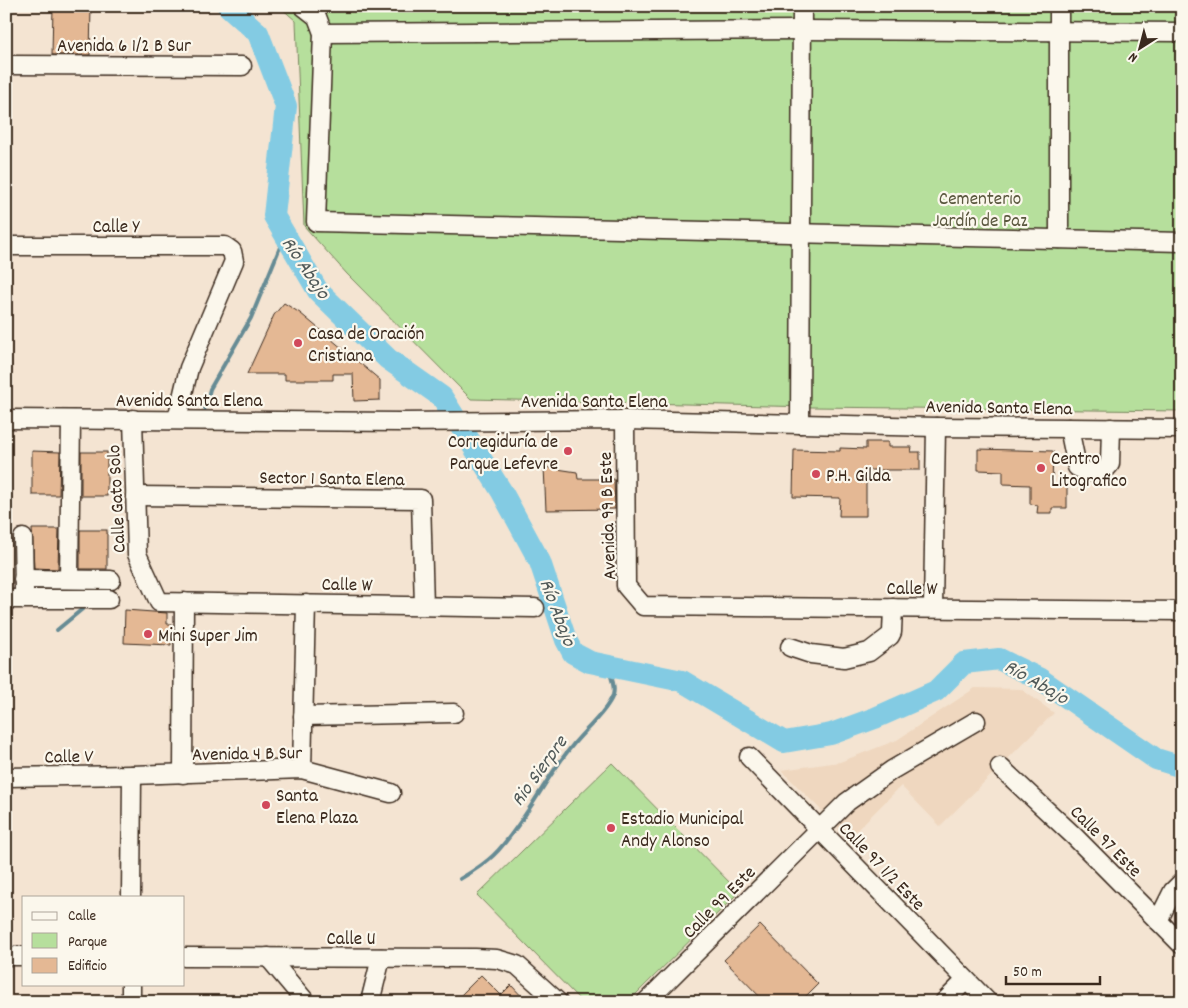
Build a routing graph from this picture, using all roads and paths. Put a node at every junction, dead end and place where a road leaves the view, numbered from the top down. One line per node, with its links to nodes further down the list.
1 (303, 6): 7 (street)
2 (802, 6): 4 (street)
3 (1059, 6): 5 (street)
4 (802, 30): 5 (street); 7 (street); 10 (street)
5 (1060, 32): 6 (street); 11 (street)
6 (1182, 32)
7 (323, 33): 10 (street)
8 (6, 65): 9 (street, Avenida 6 1/2 B Sur)
9 (242, 66)
10 (801, 232): 11 (street); 19 (street)
11 (1059, 239): 12 (street)
12 (1182, 242)
13 (6, 246): 17 (street, Calle Y)
14 (6, 419): 15 (street, Avenida Santa Elena)
15 (72, 420): 16 (street, Avenida Santa Elena); 27 (street)
16 (133, 420): 17 (street, Avenida Santa Elena); 24 (street, Calle Gato Solo)
17 (177, 420): 18 (street, Avenida Santa Elena)
18 (625, 420): 19 (street, Avenida Santa Elena); 35 (street, Avenida 99 B Este)
19 (800, 424): 20 (street, Avenida Santa Elena)
20 (936, 427): 21 (street, Avenida Santa Elena); 38 (street)
21 (1069, 428): 22 (street, Avenida Santa Elena); 22 (street)
22 (1111, 428): 23 (street, Avenida Santa Elena)
23 (1182, 429)
24 (134, 496): 31 (street, Calle Gato Solo); 34 (street, Sector 1 Santa Elena)
25 (23, 538): 26 (street)
26 (23, 579): 27 (street); 29 (street)
27 (69, 579): 28 (street)
28 (111, 580)
29 (15, 599): 30 (street)
30 (109, 599)
31 (159, 602): 32 (street, Calle W)
32 (184, 602): 33 (street, Calle W); 47 (street)
33 (306, 604): 34 (street, Calle W); 42 (street)
34 (424, 606): 36 (street, Calle W)
35 (643, 606): 37 (street, Calle W)
36 (535, 608)
37 (893, 608): 38 (street, Calle W); 40 (street)
38 (933, 608): 39 (street, Calle W)
39 (1182, 611)
40 (790, 647)
41 (454, 713): 42 (street)
42 (303, 716): 46 (street)
43 (976, 721): 51 (street, Calle 99 Este)
44 (749, 757): 51 (street, Calle 97 1/2 Este)
45 (1000, 767): 54 (street, Calle 97 Este)
46 (302, 769): 47 (street, Avenida 4 B Sur); 50 (street, Avenida 4 B Sur)
47 (184, 774): 48 (street, Avenida 4 B Sur)
48 (132, 776): 49 (street, Calle V); 53 (street)
49 (6, 777)
50 (391, 793)
51 (819, 830): 61 (street, Calle 97 1/2 Este); 67 (street, Calle 99 Este)
52 (1182, 882): 54 (street)
53 (131, 896)
54 (1158, 921): 55 (street, Calle 97 Este)
55 (1182, 945)
56 (6, 956): 57 (street)
57 (22, 956)
58 (185, 957): 59 (street, Calle U)
59 (268, 957): 60 (street, Calle U); 64 (street)
60 (381, 958): 65 (street); 66 (street, Calle U)
61 (966, 980): 68 (street); 69 (street, Calle 97 1/2 Este)
62 (131, 986): 63 (street)
63 (131, 1002)
64 (306, 1002)
65 (370, 1002)
66 (558, 1002)
67 (646, 1002)
68 (944, 1002)
69 (988, 1002)

